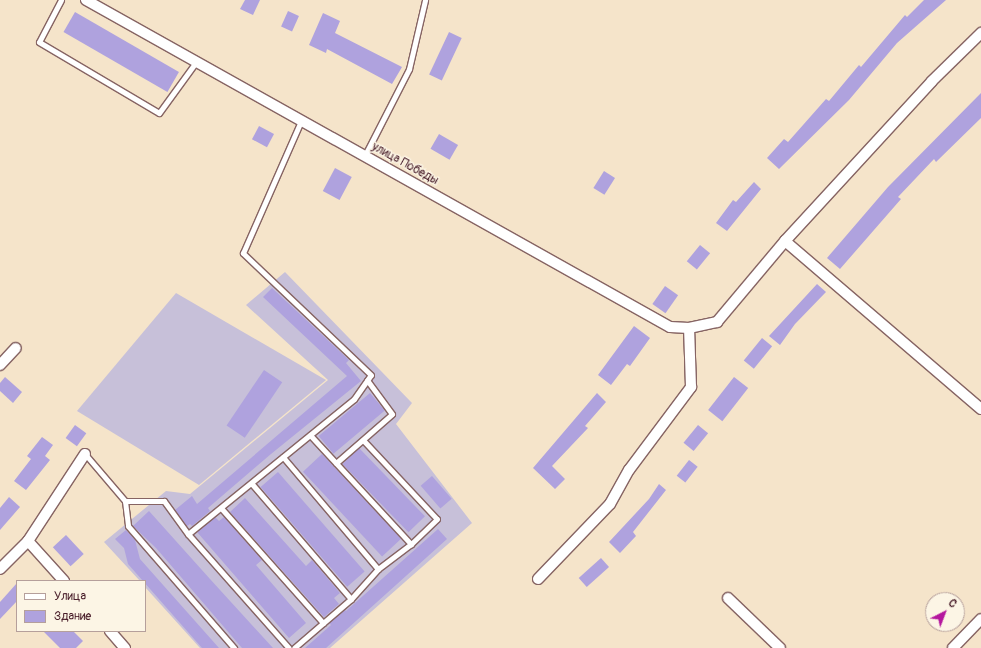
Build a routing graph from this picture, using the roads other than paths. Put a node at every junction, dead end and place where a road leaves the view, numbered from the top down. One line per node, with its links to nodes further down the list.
1 (61, 0): 5 (lane)
2 (86, 0): 5 (street, улица Победы)
3 (425, 0): 7 (lane)
4 (981, 33): 8 (street)
5 (196, 62): 6 (street, улица Победы)
6 (301, 121): 7 (street, улица Победы); 12 (lane)
7 (364, 157): 9 (street, улица Победы)
8 (786, 241): 9 (street, улица Победы); 13 (street)
9 (689, 328): 28 (street)
10 (16, 348): 11 (street)
11 (0, 365)
12 (367, 380): 14 (lane); 15 (lane)
13 (981, 410)
14 (310, 435): 17 (lane); 18 (lane)
15 (363, 440): 18 (lane); 24 (lane)
16 (85, 454): 20 (lane); 23 (street)
17 (283, 457): 19 (lane); 26 (lane)
18 (336, 463): 24 (lane)
19 (252, 484): 21 (lane); 30 (lane)
20 (125, 501): 22 (lane); 35 (lane)
21 (221, 508): 22 (lane); 32 (lane)
22 (188, 534): 36 (lane)
23 (28, 541): 25 (street); 27 (street)
24 (411, 544): 26 (lane)
25 (0, 569)
26 (378, 569): 30 (lane)
27 (63, 580)
28 (538, 580)
29 (728, 598): 38 (street)
30 (351, 599): 32 (lane)
31 (981, 619): 39 (street)
32 (323, 623): 37 (lane)
33 (111, 632): 34 (street)
34 (125, 648)
35 (234, 648)
36 (289, 648)
37 (294, 648)
38 (780, 648)
39 (953, 648)

